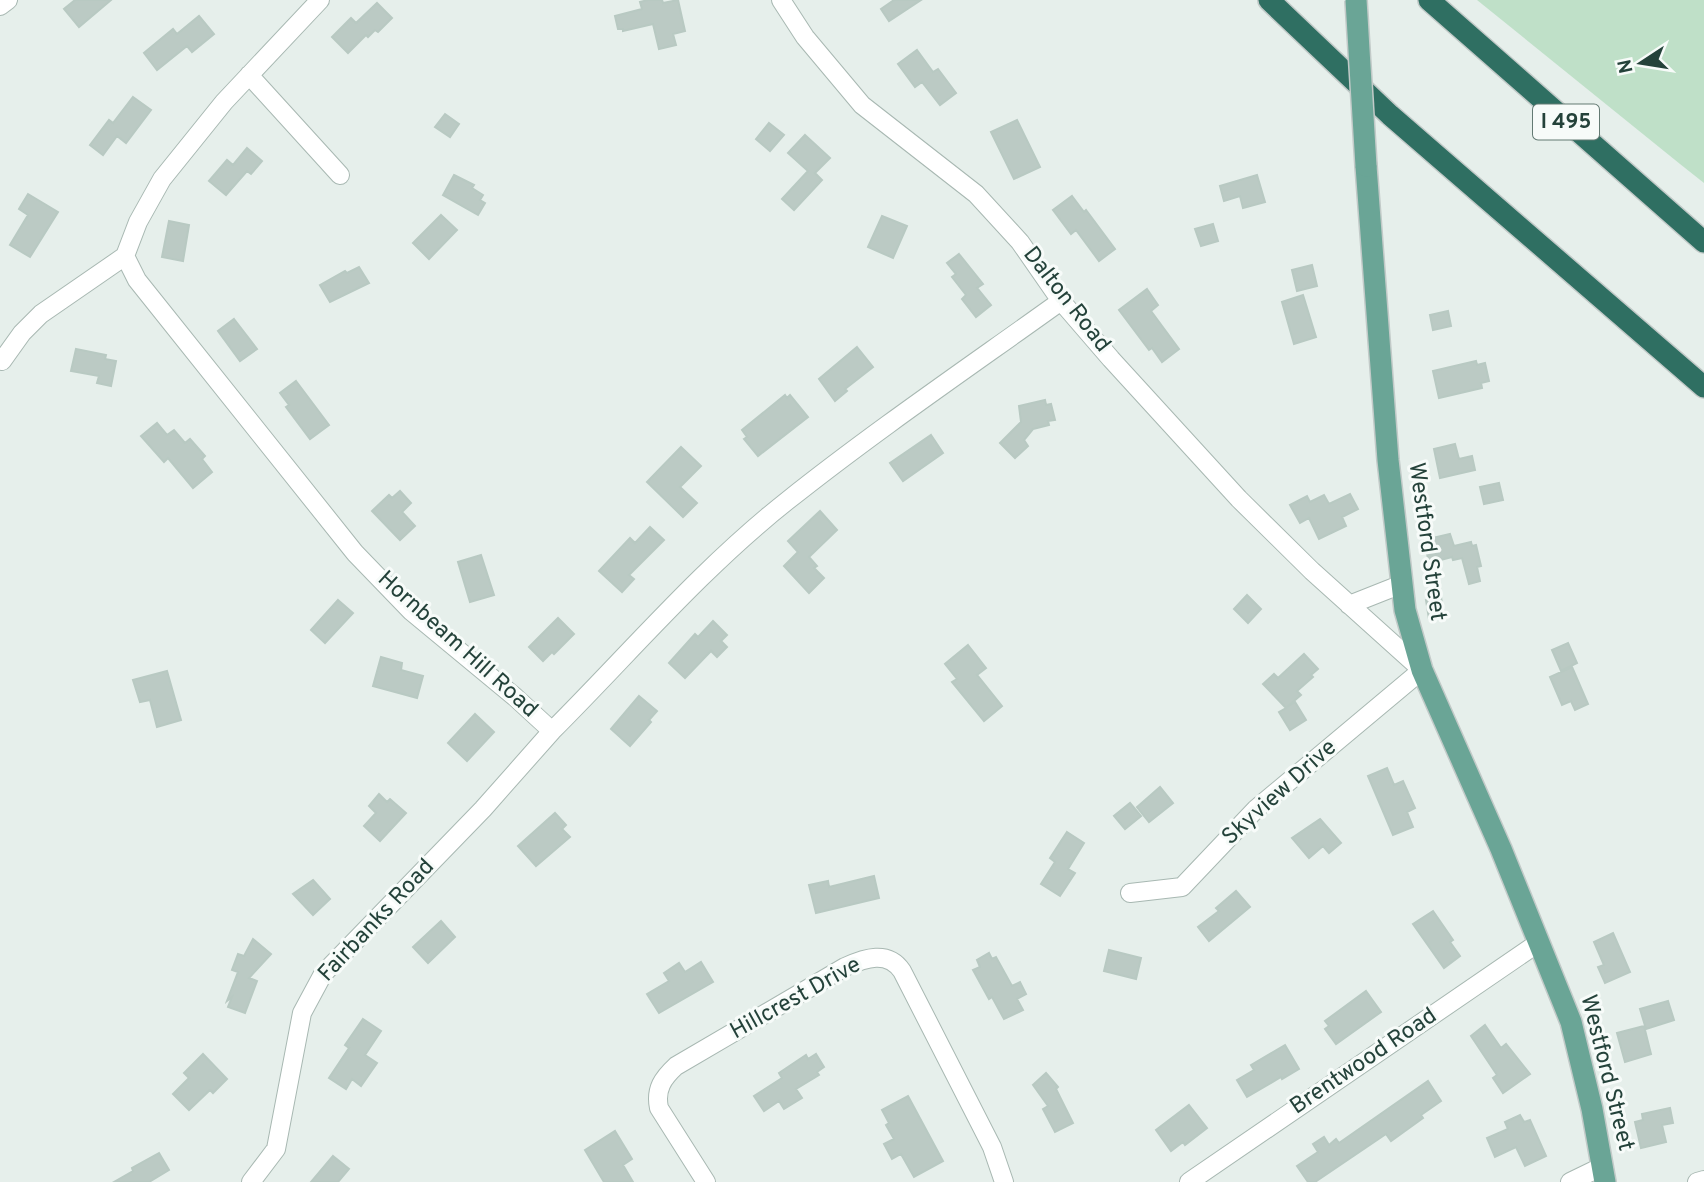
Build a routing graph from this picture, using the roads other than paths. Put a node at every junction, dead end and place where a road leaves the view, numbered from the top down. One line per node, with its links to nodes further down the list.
1 (8, 0): 7 (street)
2 (320, 0): 8 (street)
3 (781, 0): 12 (street, Dalton Road)
4 (1269, 0): 14 (highway)
5 (1356, 0): 15 (main road, Westford Street, bridge)
6 (1429, 0): 10 (highway, I 495)
7 (0, 6)
8 (249, 75): 9 (street); 11 (street)
9 (340, 175)
10 (1704, 242)
11 (125, 256): 13 (street); 18 (street, Hornbeam Hill Road)
12 (1061, 301): 16 (street, Dalton Road); 18 (street, Hornbeam Hill Road)
13 (2, 361)
14 (1704, 387)
15 (1402, 584): 16 (street); 17 (main road, Westford Street)
16 (1349, 604): 17 (street, Dalton Road)
17 (1422, 670): 19 (street, Skyview Drive); 20 (main road, Westford Street)
18 (552, 731): 23 (street, Fairbanks Road)
19 (1129, 893)
20 (1538, 943): 21 (main road, Westford Street); 26 (street, Brentwood Road)
21 (1604, 1174): 27 (street)
22 (1704, 1180): 28 (street)
23 (251, 1182)
24 (706, 1182): 25 (street, Hillcrest Drive)
25 (1004, 1182)
26 (1189, 1182)
27 (1570, 1182)
28 (1697, 1182)

